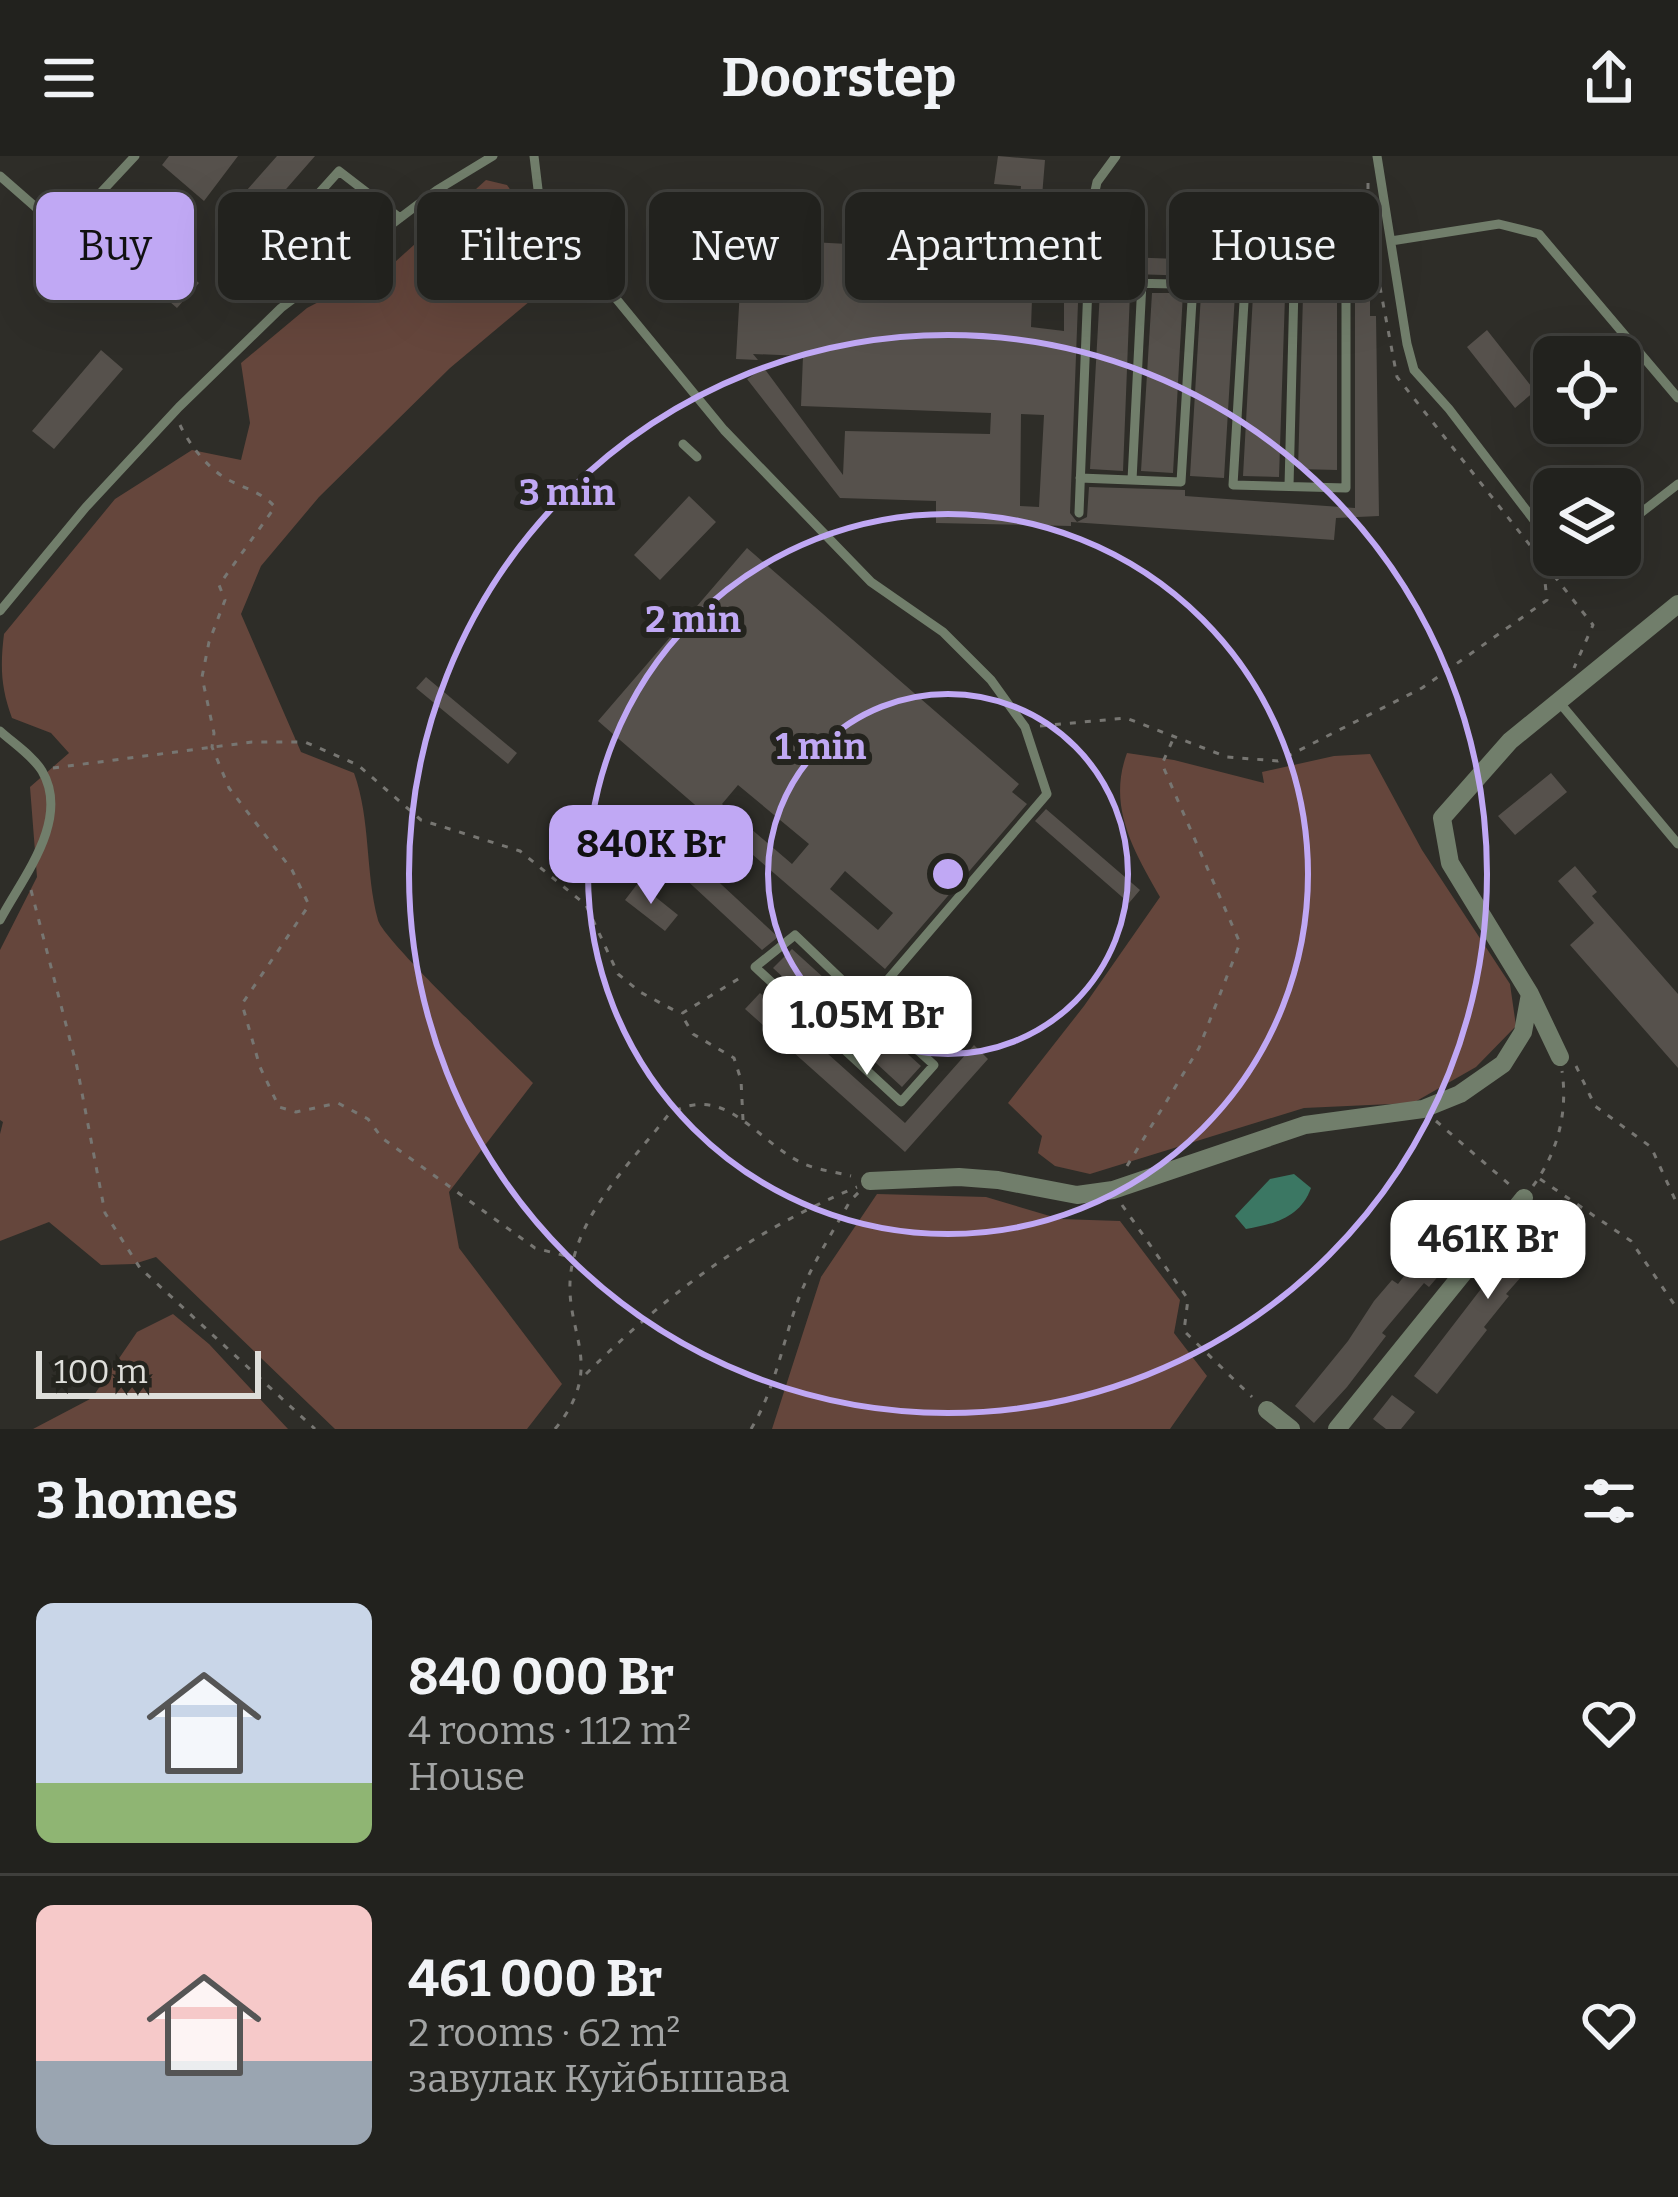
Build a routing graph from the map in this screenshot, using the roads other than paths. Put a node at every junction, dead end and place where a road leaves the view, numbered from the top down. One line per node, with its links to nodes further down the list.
1 (135, 156): 6 (lane)
2 (493, 156): 11 (lane)
3 (534, 156): 36 (lane)
4 (1116, 156): 9 (lane)
5 (1377, 156): 12 (lane)
6 (0, 176)
7 (320, 192): 8 (lane)
8 (366, 192)
9 (1095, 192)
10 (393, 213): 11 (lane)
11 (400, 218): 30 (lane)
12 (1391, 241): 19 (lane); 28 (lane)
13 (1085, 300): 22 (lane)
14 (1141, 300): 23 (lane)
15 (1192, 300): 23 (lane)
16 (1244, 300): 25 (lane)
17 (1294, 300): 25 (lane)
18 (1346, 300): 25 (lane)
19 (1678, 398)
20 (683, 444): 21 (lane)
21 (697, 458)
22 (1080, 478): 23 (lane); 26 (lane)
23 (1132, 480)
24 (1678, 484): 27 (lane)
25 (1289, 486)
26 (1079, 512)
27 (1641, 513)
28 (1533, 519)
29 (1678, 604): 31 (street)
30 (0, 611)
31 (1559, 702): 33 (lane); 35 (street)
32 (0, 731): 34 (lane)
33 (1678, 844)
34 (0, 920)
35 (1530, 994): 37 (street); 38 (street)
36 (867, 1004): 36 (lane)
37 (1568, 1061)
38 (870, 1181)
39 (1524, 1198): 42 (street)
40 (1267, 1411): 41 (street)
41 (1291, 1429)
42 (1337, 1429)

